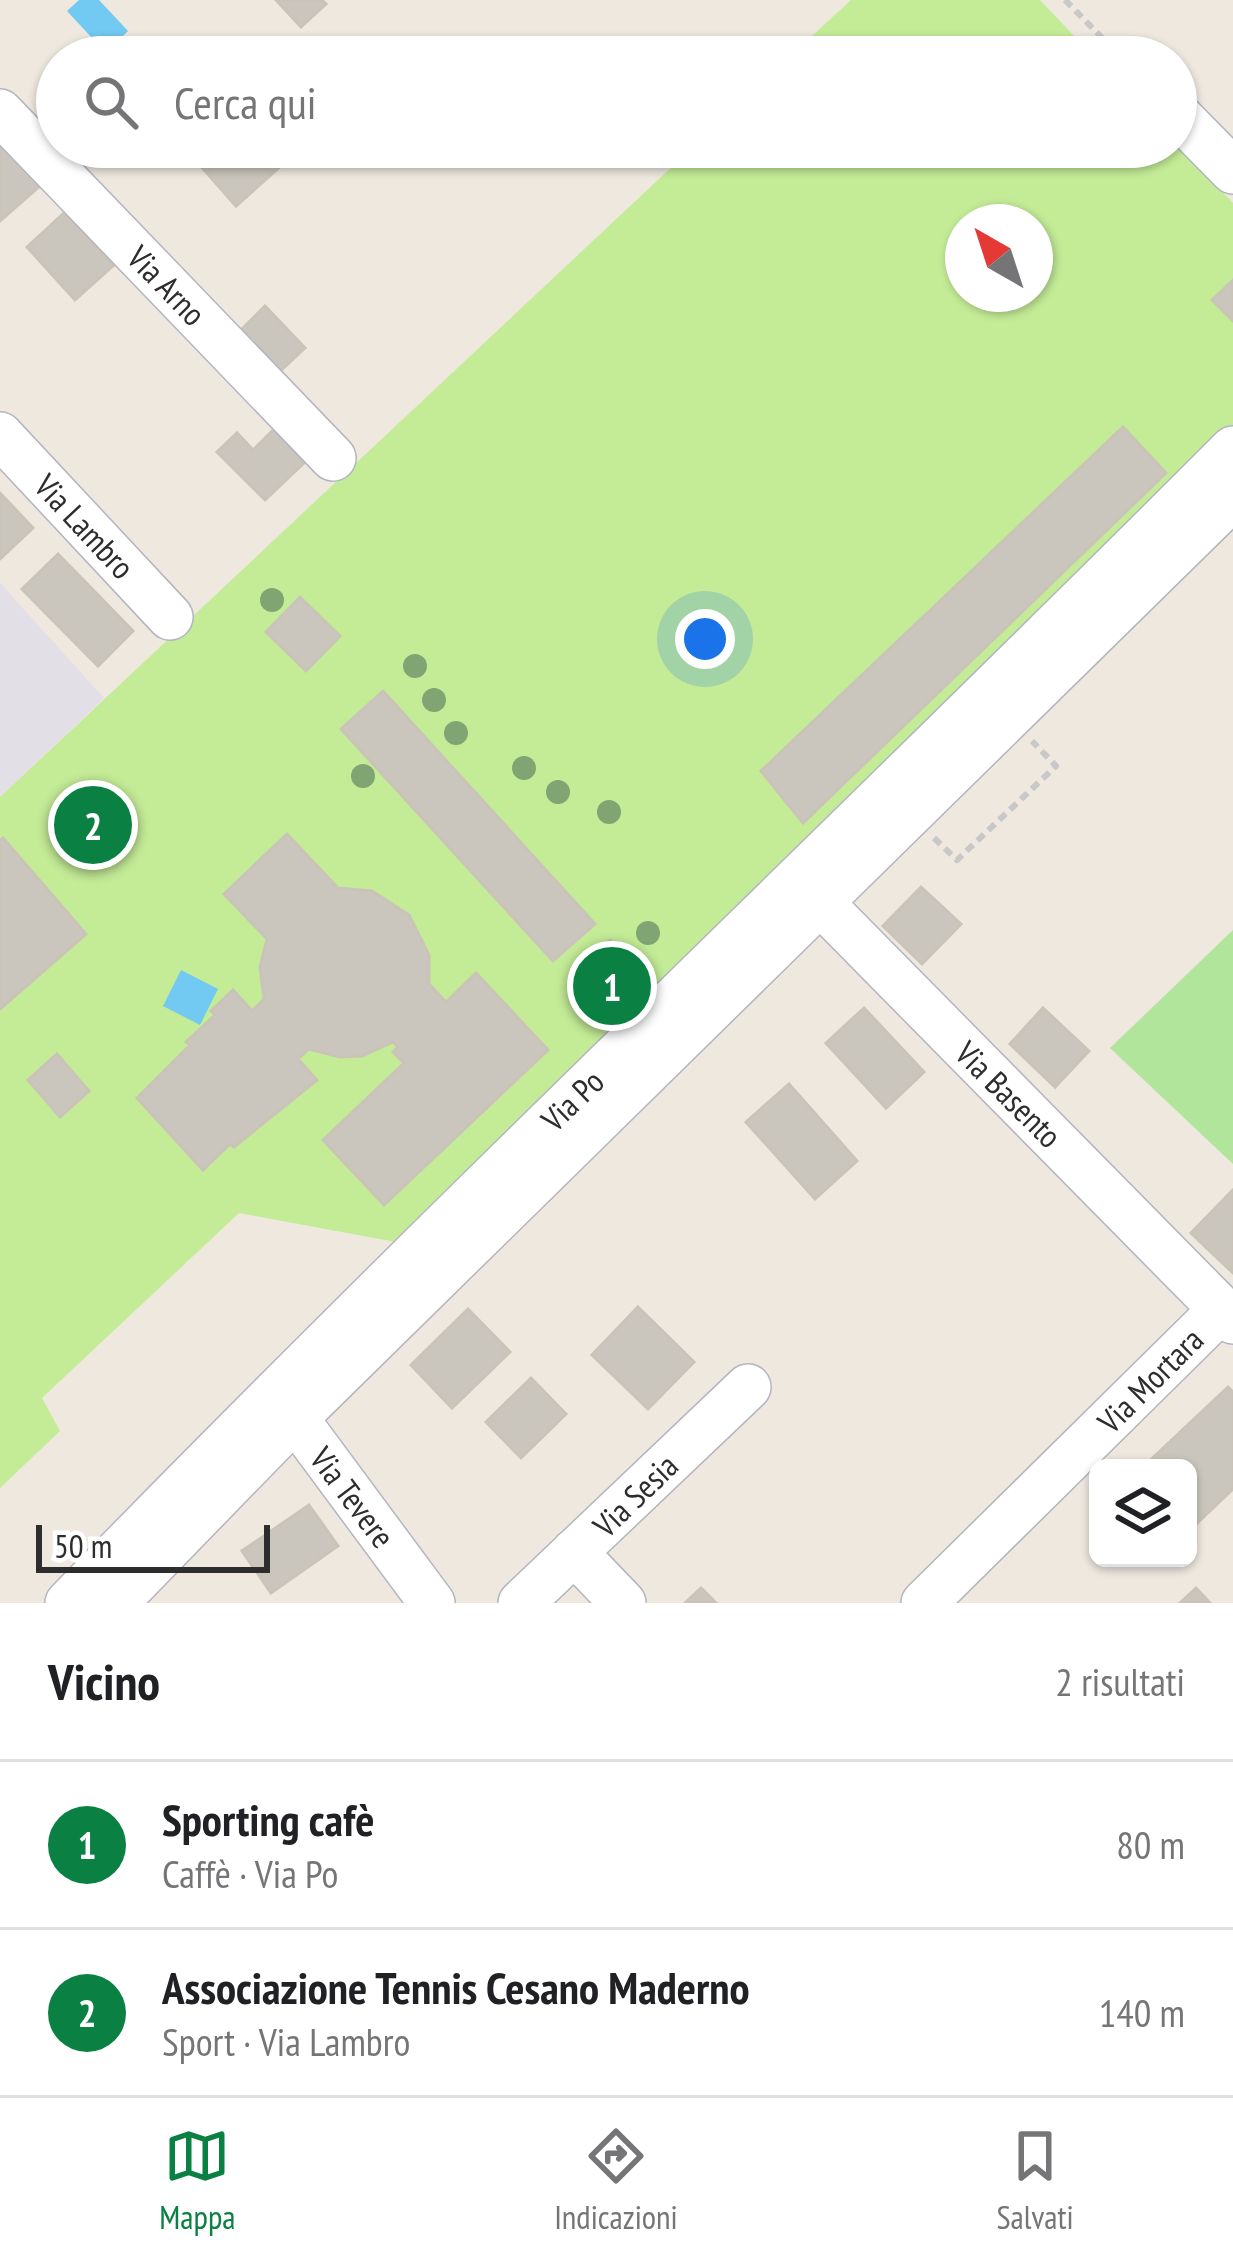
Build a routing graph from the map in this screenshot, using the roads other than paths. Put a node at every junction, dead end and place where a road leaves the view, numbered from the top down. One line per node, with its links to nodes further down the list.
1 (0, 112): 3 (street, Via Arno)
2 (1197, 134): 5 (street)
3 (36, 149)
4 (54, 168): 8 (street, Via Arno)
5 (1233, 171)
6 (0, 435): 10 (street, Via Lambro)
7 (1233, 449): 11 (street, Via Po)
8 (333, 458)
9 (1233, 497): 11 (street, Via Po)
10 (170, 617)
11 (810, 892): 12 (street, Via Basento); 14 (street, Via Po)
12 (1227, 1315): 21 (street, Via Mortara)
13 (748, 1387): 15 (street, Via Sesia)
14 (283, 1406): 16 (street, Via Po); 17 (street, Via Po); 18 (street, Via Tevere)
15 (574, 1552): 19 (street, Via Sesia); 20 (street)
16 (68, 1603)
17 (115, 1603)
18 (432, 1603)
19 (521, 1603)
20 (623, 1603)
21 (924, 1603)

